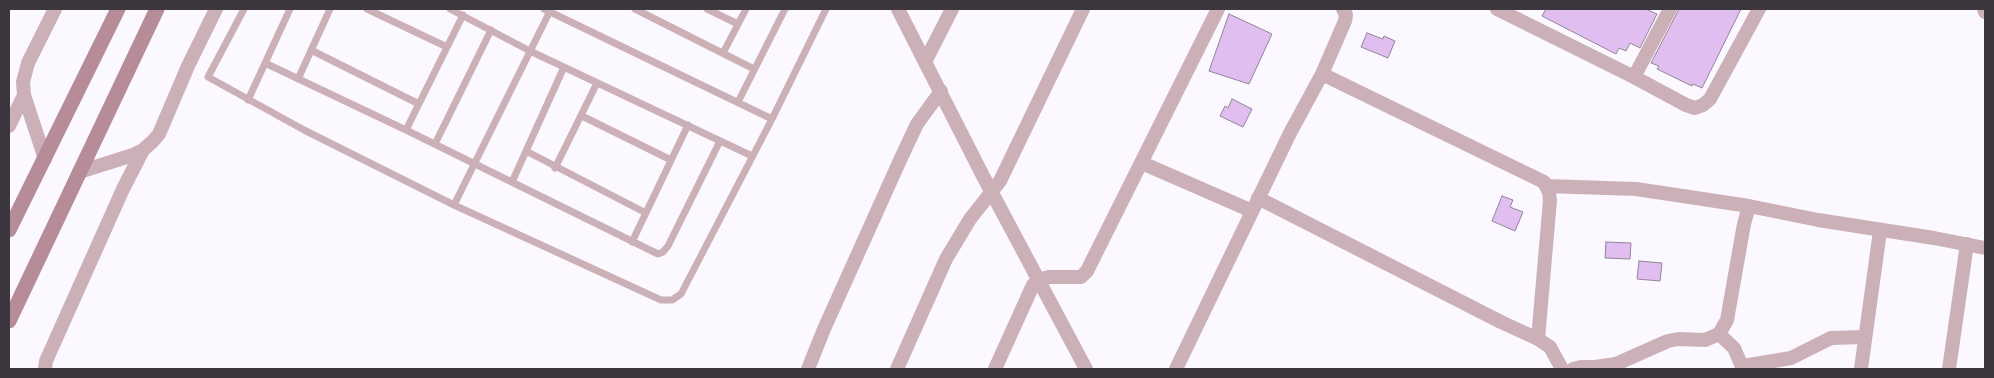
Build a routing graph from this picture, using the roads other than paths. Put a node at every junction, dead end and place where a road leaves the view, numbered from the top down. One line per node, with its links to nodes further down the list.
1 (55, 9): 40 (street)
2 (118, 9): 54 (street)
3 (157, 9): 59 (street)
4 (216, 9): 51 (street)
5 (244, 9): 41 (lane)
6 (290, 9): 32 (lane)
7 (330, 9): 28 (lane)
8 (368, 9): 27 (lane)
9 (450, 9): 24 (lane)
10 (635, 9): 30 (lane)
11 (707, 9): 25 (lane)
12 (746, 9): 25 (lane)
13 (785, 9): 34 (lane)
14 (826, 9): 45 (lane)
15 (898, 9): 31 (street)
16 (952, 9): 31 (street)
17 (1083, 9): 62 (street)
18 (1218, 9): 56 (street)
19 (1343, 9): 35 (street)
20 (1497, 9): 36 (street)
21 (1670, 9): 36 (street)
22 (1759, 9): 36 (street)
23 (549, 10): 29 (lane); 42 (lane)
24 (462, 16): 26 (lane); 27 (lane)
25 (738, 24): 30 (lane)
26 (490, 30): 29 (lane); 50 (lane)
27 (447, 47): 43 (lane)
28 (311, 50): 37 (lane); 43 (lane)
29 (530, 51): 33 (lane); 57 (lane)
30 (723, 53): 34 (lane)
31 (925, 62): 39 (street)
32 (265, 63): 37 (lane); 41 (lane)
33 (564, 67): 38 (lane); 52 (lane)
34 (754, 69): 42 (lane)
35 (1322, 74): 61 (street); 63 (street)
36 (1634, 77)
37 (298, 79): 48 (lane)
38 (597, 83): 44 (lane); 47 (lane)
39 (940, 91): 62 (street); 80 (street)
40 (24, 96): 46 (street); 54 (street)
41 (248, 100): 64 (lane)
42 (738, 102): 45 (lane)
43 (419, 104): 48 (lane)
44 (582, 116): 55 (lane); 58 (lane)
45 (772, 118): 53 (lane)
46 (9, 126)
47 (688, 126): 49 (lane); 55 (lane)
48 (406, 130): 50 (lane)
49 (720, 141): 53 (lane); 70 (lane)
50 (435, 144): 57 (lane)
51 (143, 150): 59 (street); 79 (street)
52 (526, 151): 58 (lane); 60 (lane)
53 (752, 156): 64 (lane)
54 (45, 158): 68 (street)
55 (671, 160): 67 (lane)
56 (1142, 163): 66 (street); 73 (street)
57 (475, 164): 60 (lane); 64 (lane)
58 (555, 168): 67 (lane)
59 (79, 172): 74 (street)
60 (512, 182): 70 (lane)
61 (1546, 186): 65 (street); 77 (street)
62 (992, 191): 73 (street); 81 (street)
63 (1258, 198): 66 (street); 77 (street)
64 (454, 206)
65 (1749, 206): 69 (street); 75 (street)
66 (1252, 211): 84 (street)
67 (646, 213): 70 (lane)
68 (9, 230)
69 (1880, 231): 71 (street); 76 (street)
70 (632, 242)
71 (1967, 244): 72 (street); 88 (street)
72 (1985, 248)
73 (1039, 280): 82 (street); 83 (street)
74 (9, 320)
75 (1718, 334): 78 (street); 86 (street)
76 (1865, 337): 78 (street); 87 (street)
77 (1538, 339): 85 (street)
78 (1743, 368)
79 (45, 369)
80 (808, 369)
81 (898, 369)
82 (995, 369)
83 (1086, 369)
84 (1176, 369)
85 (1562, 369)
86 (1572, 369)
87 (1861, 369)
88 (1949, 369)

